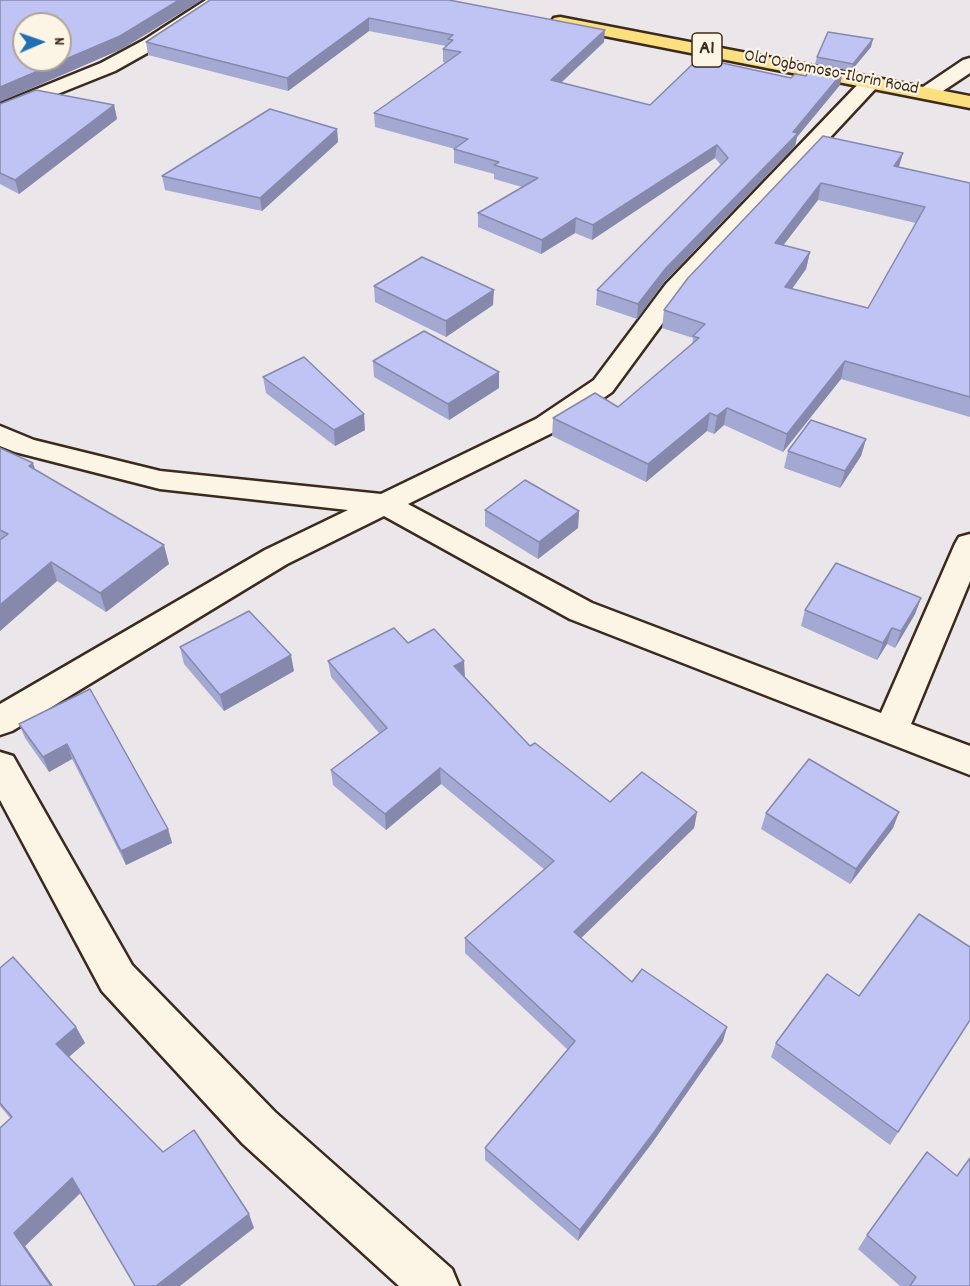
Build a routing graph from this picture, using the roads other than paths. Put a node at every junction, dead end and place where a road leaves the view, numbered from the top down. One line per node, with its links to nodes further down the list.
1 (218, 0): 7 (street)
2 (548, 20): 4 (highway, Old Ogbomoso-Ilorin Road / A1)
3 (970, 64): 5 (street)
4 (871, 82): 5 (highway, Old Ogbomoso-Ilorin Road / A1); 9 (street)
5 (927, 93): 6 (highway, Old Ogbomoso-Ilorin Road / A1)
6 (970, 102)
7 (0, 111)
8 (0, 435): 9 (street)
9 (384, 504): 11 (street); 12 (street)
10 (970, 544): 12 (street)
11 (0, 721)
12 (891, 731): 13 (street)
13 (970, 761)
14 (0, 766): 15 (street)
15 (435, 1286)

